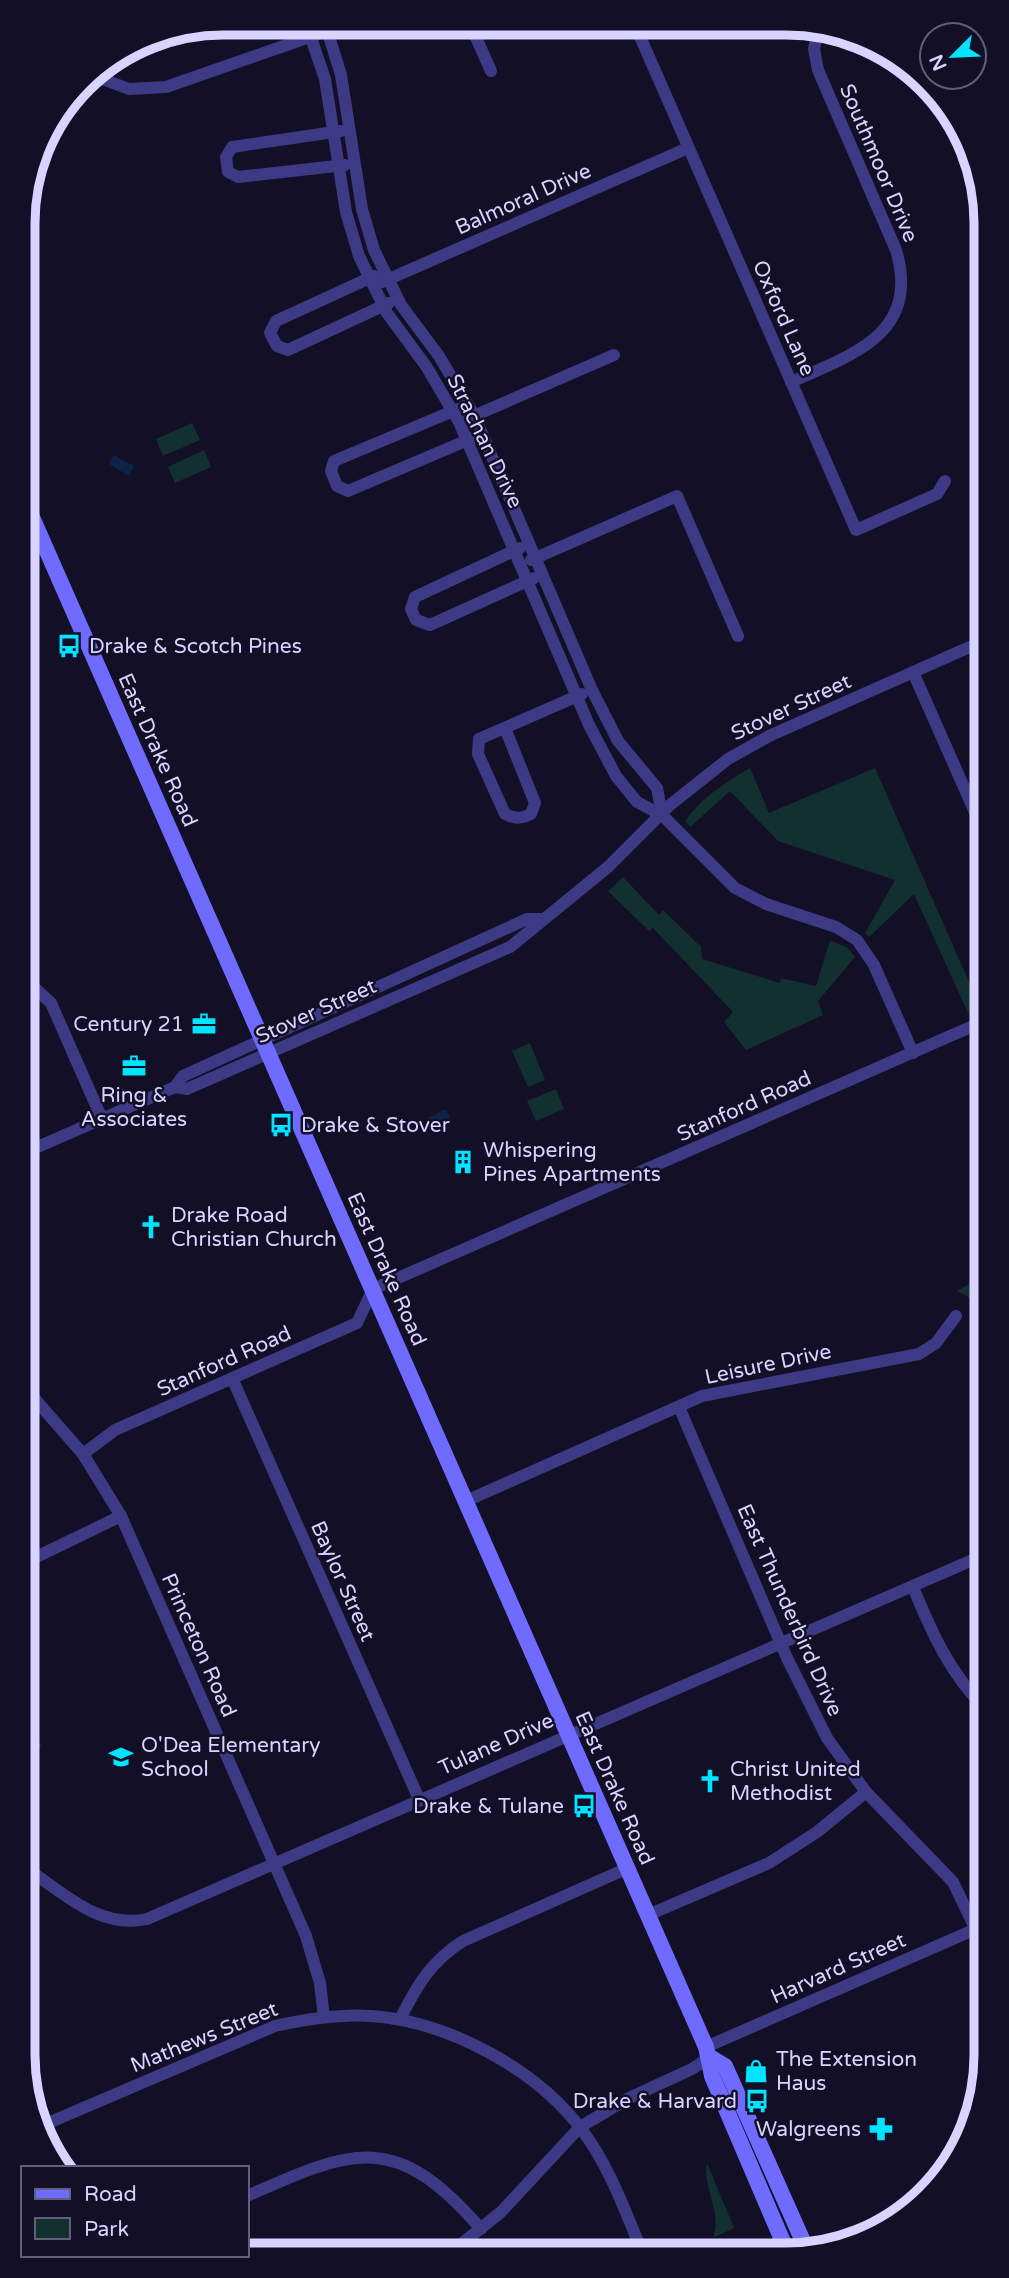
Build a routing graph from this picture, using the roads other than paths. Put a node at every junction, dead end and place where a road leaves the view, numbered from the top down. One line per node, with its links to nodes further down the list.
1 (328, 35): 9 (street, Strachan Drive)
2 (475, 35): 6 (street)
3 (639, 35): 10 (street, Oxford Lane)
4 (311, 36): 7 (street); 8 (street, Strachan Drive)
5 (816, 38): 18 (street, Southmoor Drive)
6 (491, 71)
7 (102, 79)
8 (335, 131): 9 (street); 11 (street, Strachan Drive); 11 (street)
9 (351, 131): 12 (street, Strachan Drive)
10 (688, 148): 13 (street, Balmoral Drive); 18 (street, Oxford Lane)
11 (338, 165): 12 (street); 14 (street, Strachan Drive)
12 (355, 165): 13 (street, Strachan Drive)
13 (386, 276): 14 (street, Balmoral Drive); 15 (street, Strachan Drive)
14 (371, 282): 16 (street, Strachan Drive); 16 (street, Balmoral Drive)
15 (398, 298): 16 (street, Balmoral Drive); 19 (street, Strachan Drive)
16 (383, 306): 20 (street, Strachan Drive)
17 (614, 355): 19 (street)
18 (791, 382): 23 (street, Oxford Lane)
19 (471, 410): 20 (street); 21 (street, Strachan Drive)
20 (456, 416): 22 (street, Strachan Drive); 22 (street)
21 (482, 434): 22 (street); 25 (street, Strachan Drive)
22 (467, 440): 26 (street, Strachan Drive)
23 (945, 481)
24 (35, 524): 41 (main road, East Drake Road)
25 (530, 544): 26 (street); 27 (street, Strachan Drive)
26 (515, 550): 28 (street, Strachan Drive); 30 (street)
27 (536, 558): 28 (street); 29 (street, Strachan Drive); 31 (street)
28 (521, 564): 30 (street, Strachan Drive)
29 (543, 574): 30 (street); 34 (street, Strachan Drive)
30 (528, 580): 35 (street, Strachan Drive)
31 (738, 636)
32 (974, 645): 33 (street, Stover Street)
33 (913, 672): 37 (street); 38 (street, Stover Street)
34 (592, 690): 35 (street); 38 (street, Strachan Drive)
35 (577, 696): 36 (street); 38 (street, Strachan Drive)
36 (505, 728): 36 (street)
37 (974, 800)
38 (662, 814): 41 (street, Stover Street); 42 (street, Strachan Drive)
39 (35, 990): 43 (street)
40 (974, 1026): 42 (street, Stanford Road)
41 (266, 1046): 43 (street, Stover Street); 45 (main road, East Drake Road)
42 (913, 1053): 45 (street, Stanford Road)
43 (102, 1119): 44 (street, Stover Street)
44 (35, 1148)
45 (373, 1289): 47 (street, Stanford Road); 51 (main road, East Drake Road)
46 (956, 1315): 49 (street, Leisure Drive)
47 (232, 1378): 50 (street, Stanford Road); 60 (street, Baylor Street)
48 (35, 1399): 50 (street, Princeton Road)
49 (679, 1407): 51 (street, Leisure Drive); 56 (street, East Thunderbird Drive)
50 (83, 1454): 52 (street, Princeton Road)
51 (466, 1501): 58 (main road, East Drake Road)
52 (121, 1516): 53 (street); 61 (street, Princeton Road)
53 (35, 1558)
54 (974, 1560): 55 (street, Tulane Drive)
55 (913, 1587): 56 (street, Tulane Drive); 57 (street)
56 (781, 1644): 58 (street, Tulane Drive); 59 (street, East Thunderbird Drive)
57 (974, 1695)
58 (568, 1734): 60 (street, Tulane Drive); 62 (main road, East Drake Road)
59 (866, 1792): 64 (street); 65 (street, East Thunderbird Drive)
60 (419, 1799): 61 (street, Tulane Drive)
61 (274, 1863): 63 (street, Tulane Drive); 67 (street, Princeton Road)
62 (628, 1868): 64 (main road, East Drake Road); 68 (street)
63 (35, 1874)
64 (648, 1915): 69 (main road, East Drake Road)
65 (974, 1916)
66 (974, 1930): 69 (street, Harvard Street)
67 (324, 2017): 68 (street, Mathews Street); 70 (street, Mathews Street)
68 (400, 2020): 71 (street)
69 (708, 2052): 71 (street, Harvard Street); 74 (main road, East Drake Road); 77 (main road, East Drake Road)
70 (48, 2123)
71 (580, 2127): 73 (street, Harvard Street); 76 (street)
72 (248, 2196): 73 (street)
73 (481, 2229): 75 (street, Harvard Street)
74 (803, 2242)
75 (463, 2243)
76 (639, 2243)
77 (783, 2243)

